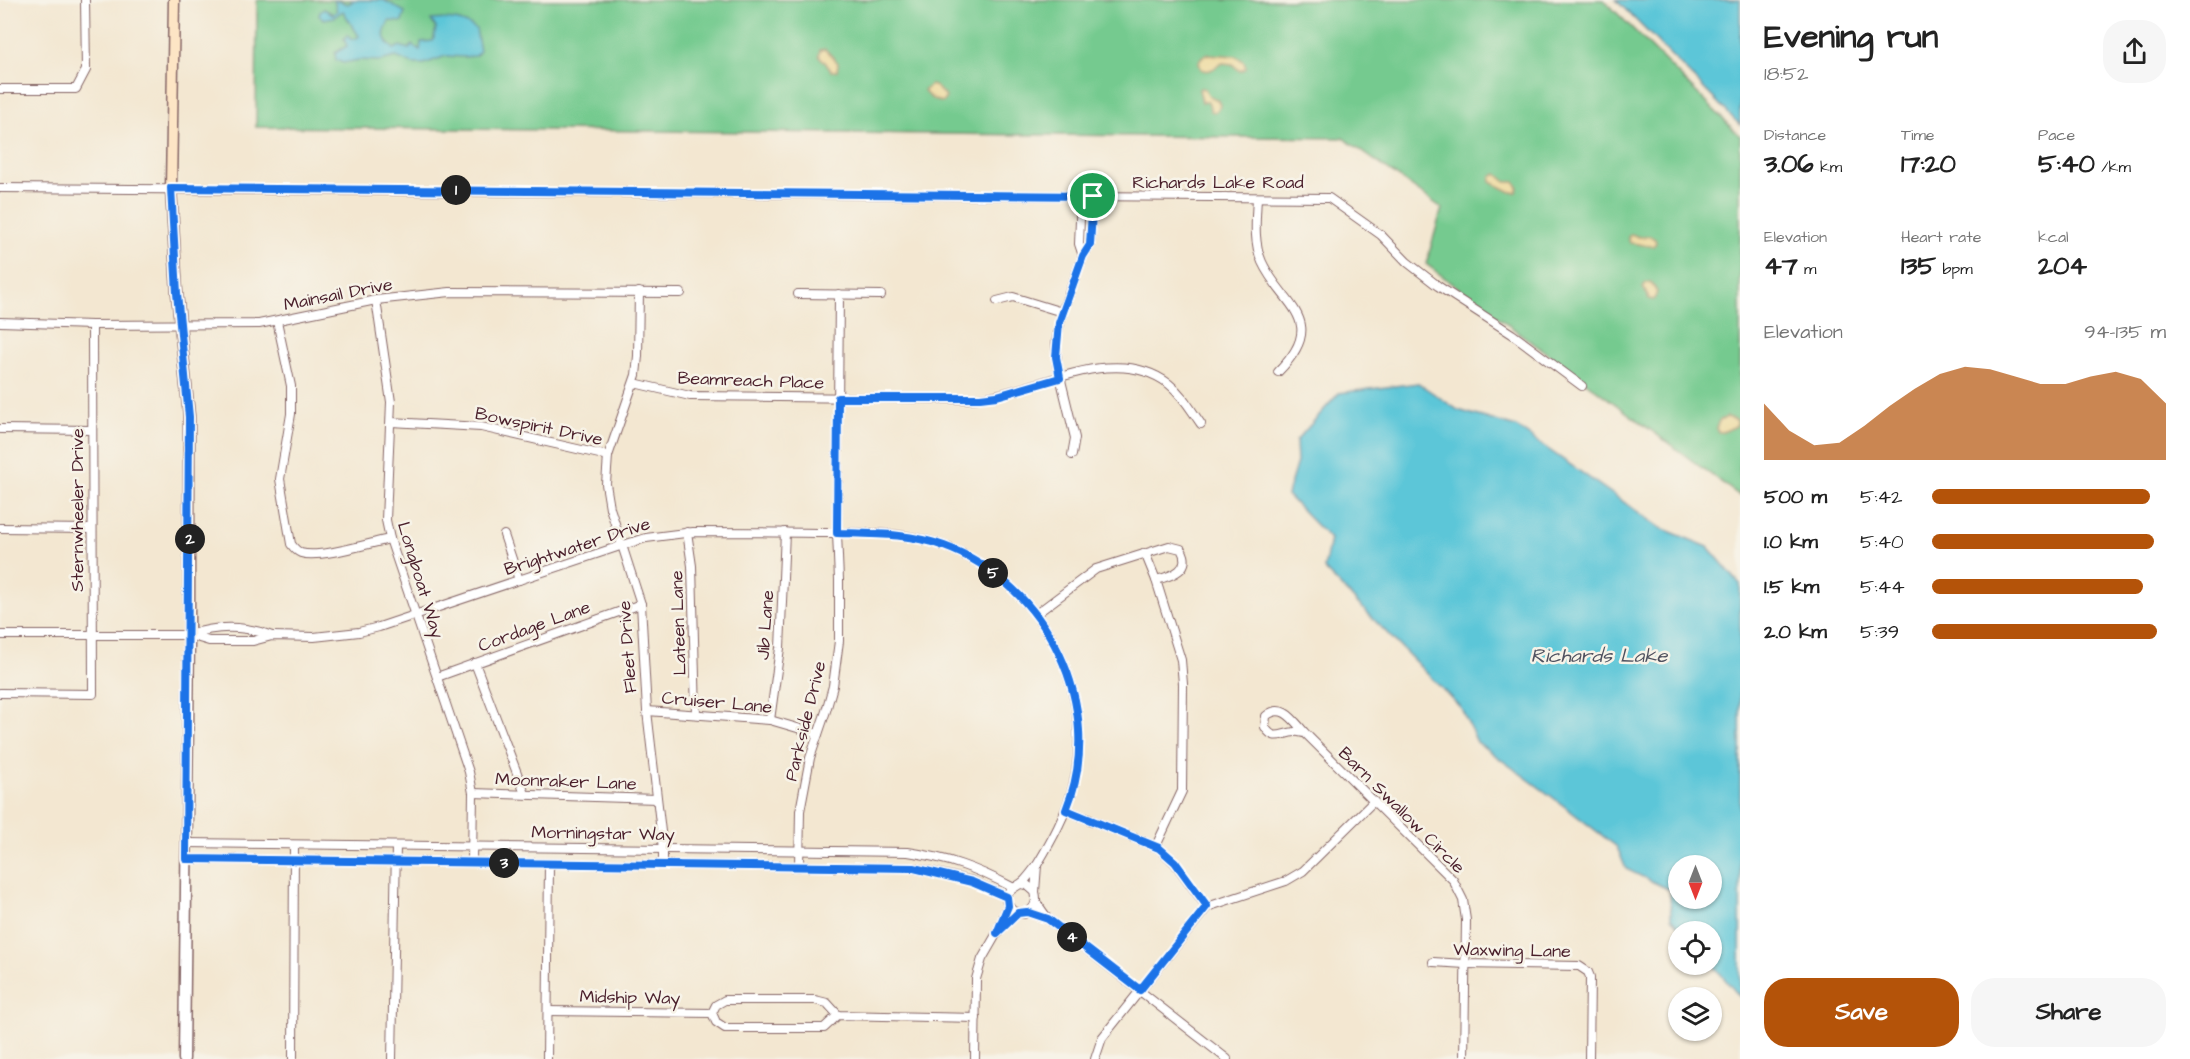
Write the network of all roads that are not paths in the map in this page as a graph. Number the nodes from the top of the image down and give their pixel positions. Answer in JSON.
{"nodes":[{"id":1,"x":85,"y":0,"type":"edge"},
{"id":2,"x":174,"y":0,"type":"edge"},
{"id":3,"x":0,"y":90,"type":"edge"},
{"id":4,"x":0,"y":188,"type":"edge"},
{"id":5,"x":171,"y":188,"type":"junction"},
{"id":6,"x":1081,"y":196,"type":"junction"},
{"id":7,"x":1093,"y":196,"type":"junction"},
{"id":8,"x":1257,"y":198,"type":"junction"},
{"id":9,"x":1083,"y":256,"type":"junction"},
{"id":10,"x":639,"y":292,"type":"junction"},
{"id":11,"x":681,"y":293,"type":"dead end"},
{"id":12,"x":798,"y":294,"type":"dead end"},
{"id":13,"x":839,"y":294,"type":"junction"},
{"id":14,"x":881,"y":295,"type":"dead end"},
{"id":15,"x":376,"y":300,"type":"junction"},
{"id":16,"x":997,"y":301,"type":"dead end"},
{"id":17,"x":1062,"y":312,"type":"junction"},
{"id":18,"x":277,"y":321,"type":"junction"},
{"id":19,"x":0,"y":322,"type":"edge"},
{"id":20,"x":179,"y":324,"type":"junction"},
{"id":21,"x":93,"y":325,"type":"junction"},
{"id":22,"x":1278,"y":372,"type":"dead end"},
{"id":23,"x":1060,"y":378,"type":"junction"},
{"id":24,"x":634,"y":383,"type":"junction"},
{"id":25,"x":1582,"y":386,"type":"dead end"},
{"id":26,"x":838,"y":398,"type":"junction"},
{"id":27,"x":391,"y":422,"type":"junction"},
{"id":28,"x":1201,"y":424,"type":"dead end"},
{"id":29,"x":0,"y":429,"type":"edge"},
{"id":30,"x":92,"y":430,"type":"junction"},
{"id":31,"x":1072,"y":455,"type":"dead end"},
{"id":32,"x":608,"y":456,"type":"junction"},
{"id":33,"x":0,"y":528,"type":"edge"},
{"id":34,"x":92,"y":529,"type":"junction"},
{"id":35,"x":687,"y":532,"type":"junction"},
{"id":36,"x":785,"y":532,"type":"junction"},
{"id":37,"x":837,"y":533,"type":"junction"},
{"id":38,"x":504,"y":535,"type":"dead end"},
{"id":39,"x":390,"y":539,"type":"junction"},
{"id":40,"x":623,"y":545,"type":"junction"},
{"id":41,"x":1145,"y":554,"type":"junction"},
{"id":42,"x":519,"y":580,"type":"junction"},
{"id":43,"x":1156,"y":580,"type":"junction"},
{"id":44,"x":641,"y":604,"type":"junction"},
{"id":45,"x":1036,"y":614,"type":"junction"},
{"id":46,"x":416,"y":615,"type":"junction"},
{"id":47,"x":0,"y":635,"type":"edge"},
{"id":48,"x":93,"y":635,"type":"junction"},
{"id":49,"x":189,"y":635,"type":"junction"},
{"id":50,"x":272,"y":636,"type":"junction"},
{"id":51,"x":475,"y":663,"type":"junction"},
{"id":52,"x":437,"y":677,"type":"junction"},
{"id":53,"x":0,"y":693,"type":"edge"},
{"id":54,"x":647,"y":711,"type":"junction"},
{"id":55,"x":696,"y":714,"type":"junction"},
{"id":56,"x":770,"y":720,"type":"junction"},
{"id":57,"x":1305,"y":733,"type":"junction"},
{"id":58,"x":818,"y":734,"type":"junction"},
{"id":59,"x":473,"y":793,"type":"junction"},
{"id":60,"x":525,"y":795,"type":"junction"},
{"id":61,"x":657,"y":799,"type":"junction"},
{"id":62,"x":1373,"y":802,"type":"junction"},
{"id":63,"x":1066,"y":810,"type":"junction"},
{"id":64,"x":187,"y":843,"type":"junction"},
{"id":65,"x":294,"y":844,"type":"junction"},
{"id":66,"x":396,"y":846,"type":"junction"},
{"id":67,"x":472,"y":846,"type":"junction"},
{"id":68,"x":1156,"y":846,"type":"junction"},
{"id":69,"x":663,"y":849,"type":"junction"},
{"id":70,"x":799,"y":850,"type":"junction"},
{"id":71,"x":186,"y":859,"type":"junction"},
{"id":72,"x":294,"y":860,"type":"junction"},
{"id":73,"x":395,"y":861,"type":"junction"},
{"id":74,"x":472,"y":862,"type":"junction"},
{"id":75,"x":549,"y":864,"type":"junction"},
{"id":76,"x":663,"y":865,"type":"junction"},
{"id":77,"x":1037,"y":865,"type":"junction"},
{"id":78,"x":799,"y":867,"type":"junction"},
{"id":79,"x":1021,"y":884,"type":"junction"},
{"id":80,"x":1012,"y":887,"type":"junction"},
{"id":81,"x":1035,"y":892,"type":"junction"},
{"id":82,"x":1007,"y":902,"type":"junction"},
{"id":83,"x":1036,"y":902,"type":"junction"},
{"id":84,"x":1207,"y":906,"type":"junction"},
{"id":85,"x":1027,"y":912,"type":"junction"},
{"id":86,"x":1018,"y":913,"type":"junction"},
{"id":87,"x":1048,"y":919,"type":"junction"},
{"id":88,"x":997,"y":933,"type":"junction"},
{"id":89,"x":1433,"y":962,"type":"dead end"},
{"id":90,"x":1465,"y":964,"type":"junction"},
{"id":91,"x":1140,"y":990,"type":"junction"},
{"id":92,"x":548,"y":1011,"type":"junction"},
{"id":93,"x":712,"y":1013,"type":"junction"},
{"id":94,"x":838,"y":1015,"type":"junction"},
{"id":95,"x":976,"y":1018,"type":"junction"},
{"id":96,"x":184,"y":1059,"type":"edge"},
{"id":97,"x":293,"y":1059,"type":"edge"},
{"id":98,"x":392,"y":1059,"type":"edge"},
{"id":99,"x":547,"y":1059,"type":"edge"},
{"id":100,"x":975,"y":1059,"type":"edge"},
{"id":101,"x":1095,"y":1059,"type":"edge"},
{"id":102,"x":1227,"y":1059,"type":"edge"},
{"id":103,"x":1464,"y":1059,"type":"edge"},
{"id":104,"x":1590,"y":1059,"type":"edge"}],
"edges":[{"from":1,"to":3,"type":"street"},
{"from":2,"to":5,"type":"main road"},
{"from":4,"to":5,"type":"street","name":"Richards Lake Road"},
{"from":5,"to":6,"type":"street","name":"Richards Lake Road"},
{"from":5,"to":20,"type":"main road"},
{"from":6,"to":7,"type":"street","name":"Richards Lake Road"},
{"from":6,"to":9,"type":"street"},
{"from":7,"to":8,"type":"street","name":"Richards Lake Road"},
{"from":7,"to":9,"type":"street"},
{"from":8,"to":22,"type":"street"},
{"from":8,"to":25,"type":"street","name":"Richards Lake Road"},
{"from":9,"to":17,"type":"street"},
{"from":10,"to":11,"type":"street","name":"Mainsail Drive"},
{"from":10,"to":15,"type":"street","name":"Mainsail Drive"},
{"from":10,"to":24,"type":"street","name":"Fleet Drive"},
{"from":12,"to":13,"type":"street"},
{"from":13,"to":14,"type":"street"},
{"from":13,"to":26,"type":"street","name":"Parkside Drive"},
{"from":15,"to":18,"type":"street","name":"Mainsail Drive"},
{"from":15,"to":27,"type":"street","name":"Longboat Way"},
{"from":16,"to":17,"type":"street"},
{"from":17,"to":23,"type":"street"},
{"from":18,"to":20,"type":"street","name":"Mainsail Drive"},
{"from":18,"to":39,"type":"street"},
{"from":19,"to":21,"type":"street","name":"Mainsail Drive"},
{"from":20,"to":21,"type":"street","name":"Mainsail Drive"},
{"from":20,"to":49,"type":"main road"},
{"from":21,"to":30,"type":"street","name":"Sternwheeler Drive"},
{"from":23,"to":26,"type":"street","name":"Beamreach Place"},
{"from":23,"to":28,"type":"street","name":"Beamreach Place"},
{"from":23,"to":31,"type":"street"},
{"from":24,"to":26,"type":"street","name":"Beamreach Place"},
{"from":24,"to":32,"type":"street","name":"Fleet Drive"},
{"from":26,"to":37,"type":"street","name":"Parkside Drive"},
{"from":27,"to":32,"type":"street","name":"Bowspirit Drive"},
{"from":27,"to":39,"type":"street","name":"Longboat Way"},
{"from":29,"to":30,"type":"street"},
{"from":30,"to":34,"type":"street","name":"Sternwheeler Drive"},
{"from":32,"to":40,"type":"street","name":"Fleet Drive"},
{"from":33,"to":34,"type":"street"},
{"from":34,"to":48,"type":"street","name":"Sternwheeler Drive"},
{"from":35,"to":36,"type":"street","name":"Brightwater Drive"},
{"from":35,"to":40,"type":"street","name":"Brightwater Drive"},
{"from":35,"to":55,"type":"street","name":"Lateen Lane"},
{"from":36,"to":37,"type":"street","name":"Brightwater Drive"},
{"from":36,"to":56,"type":"street","name":"Jib Lane"},
{"from":37,"to":45,"type":"street","name":"Brightwater Drive"},
{"from":37,"to":58,"type":"street","name":"Parkside Drive"},
{"from":38,"to":42,"type":"street"},
{"from":39,"to":46,"type":"street","name":"Longboat Way"},
{"from":40,"to":42,"type":"street","name":"Brightwater Drive"},
{"from":40,"to":44,"type":"street","name":"Fleet Drive"},
{"from":41,"to":43,"type":"street"},
{"from":41,"to":43,"type":"street"},
{"from":41,"to":45,"type":"street"},
{"from":42,"to":46,"type":"street","name":"Brightwater Drive"},
{"from":43,"to":68,"type":"street"},
{"from":44,"to":51,"type":"street","name":"Cordage Lane"},
{"from":44,"to":54,"type":"street","name":"Fleet Drive"},
{"from":45,"to":63,"type":"street","name":"Brightwater Drive"},
{"from":46,"to":50,"type":"street","name":"Brightwater Drive"},
{"from":46,"to":52,"type":"street","name":"Longboat Way"},
{"from":47,"to":48,"type":"street","name":"Brightwater Drive"},
{"from":48,"to":49,"type":"street","name":"Brightwater Drive"},
{"from":48,"to":53,"type":"street","name":"Sternwheeler Drive"},
{"from":49,"to":50,"type":"street","name":"Brightwater Drive"},
{"from":49,"to":50,"type":"street","name":"Brightwater Drive"},
{"from":49,"to":64,"type":"street"},
{"from":51,"to":52,"type":"street","name":"Cordage Lane"},
{"from":51,"to":60,"type":"street"},
{"from":52,"to":59,"type":"street","name":"Longboat Way"},
{"from":54,"to":55,"type":"street","name":"Cruiser Lane"},
{"from":54,"to":61,"type":"street","name":"Fleet Drive"},
{"from":55,"to":56,"type":"street","name":"Cruiser Lane"},
{"from":56,"to":58,"type":"street","name":"Cruiser Lane"},
{"from":57,"to":57,"type":"street","name":"Barn Swallow Circle"},
{"from":57,"to":62,"type":"street","name":"Barn Swallow Circle"},
{"from":58,"to":70,"type":"street","name":"Parkside Drive"},
{"from":59,"to":60,"type":"street","name":"Moonraker Lane"},
{"from":59,"to":67,"type":"street","name":"Longboat Way"},
{"from":60,"to":61,"type":"street","name":"Moonraker Lane"},
{"from":61,"to":69,"type":"street","name":"Fleet Drive"},
{"from":62,"to":84,"type":"street"},
{"from":62,"to":90,"type":"street","name":"Barn Swallow Circle"},
{"from":63,"to":68,"type":"street"},
{"from":63,"to":77,"type":"street","name":"Brightwater Drive"},
{"from":64,"to":65,"type":"street","name":"Morningstar Way"},
{"from":64,"to":71,"type":"street"},
{"from":65,"to":66,"type":"street","name":"Morningstar Way"},
{"from":65,"to":72,"type":"street"},
{"from":66,"to":67,"type":"street","name":"Morningstar Way"},
{"from":66,"to":73,"type":"street"},
{"from":67,"to":69,"type":"street","name":"Morningstar Way"},
{"from":67,"to":74,"type":"street","name":"Longboat Way"},
{"from":68,"to":84,"type":"street"},
{"from":69,"to":70,"type":"street","name":"Morningstar Way"},
{"from":69,"to":76,"type":"street","name":"Fleet Drive"},
{"from":70,"to":78,"type":"street","name":"Parkside Drive"},
{"from":70,"to":80,"type":"street","name":"Morningstar Way"},
{"from":71,"to":72,"type":"street","name":"Morningstar Way"},
{"from":71,"to":96,"type":"street"},
{"from":72,"to":73,"type":"street","name":"Morningstar Way"},
{"from":72,"to":97,"type":"street"},
{"from":73,"to":74,"type":"street","name":"Morningstar Way"},
{"from":73,"to":98,"type":"street"},
{"from":74,"to":75,"type":"street","name":"Morningstar Way"},
{"from":75,"to":76,"type":"street","name":"Morningstar Way"},
{"from":75,"to":92,"type":"street"},
{"from":76,"to":78,"type":"street","name":"Morningstar Way"},
{"from":77,"to":79,"type":"street","name":"Brightwater Drive"},
{"from":77,"to":81,"type":"street"},
{"from":78,"to":82,"type":"street","name":"Morningstar Way"},
{"from":79,"to":80,"type":"street"},
{"from":79,"to":81,"type":"street"},
{"from":80,"to":82,"type":"street"},
{"from":81,"to":83,"type":"street"},
{"from":82,"to":86,"type":"street"},
{"from":82,"to":88,"type":"street"},
{"from":83,"to":85,"type":"street"},
{"from":83,"to":87,"type":"street"},
{"from":84,"to":91,"type":"street"},
{"from":85,"to":86,"type":"street"},
{"from":85,"to":87,"type":"street"},
{"from":86,"to":88,"type":"street"},
{"from":87,"to":91,"type":"street"},
{"from":88,"to":95,"type":"street"},
{"from":89,"to":90,"type":"street","name":"Waxwing Lane"},
{"from":90,"to":103,"type":"street","name":"Barn Swallow Circle"},
{"from":90,"to":104,"type":"street","name":"Waxwing Lane"},
{"from":91,"to":101,"type":"street"},
{"from":91,"to":102,"type":"street"},
{"from":92,"to":93,"type":"street","name":"Midship Way"},
{"from":92,"to":99,"type":"street"},
{"from":93,"to":94,"type":"street","name":"Midship Way"},
{"from":93,"to":94,"type":"street"},
{"from":94,"to":95,"type":"street"},
{"from":95,"to":100,"type":"street"}]}
